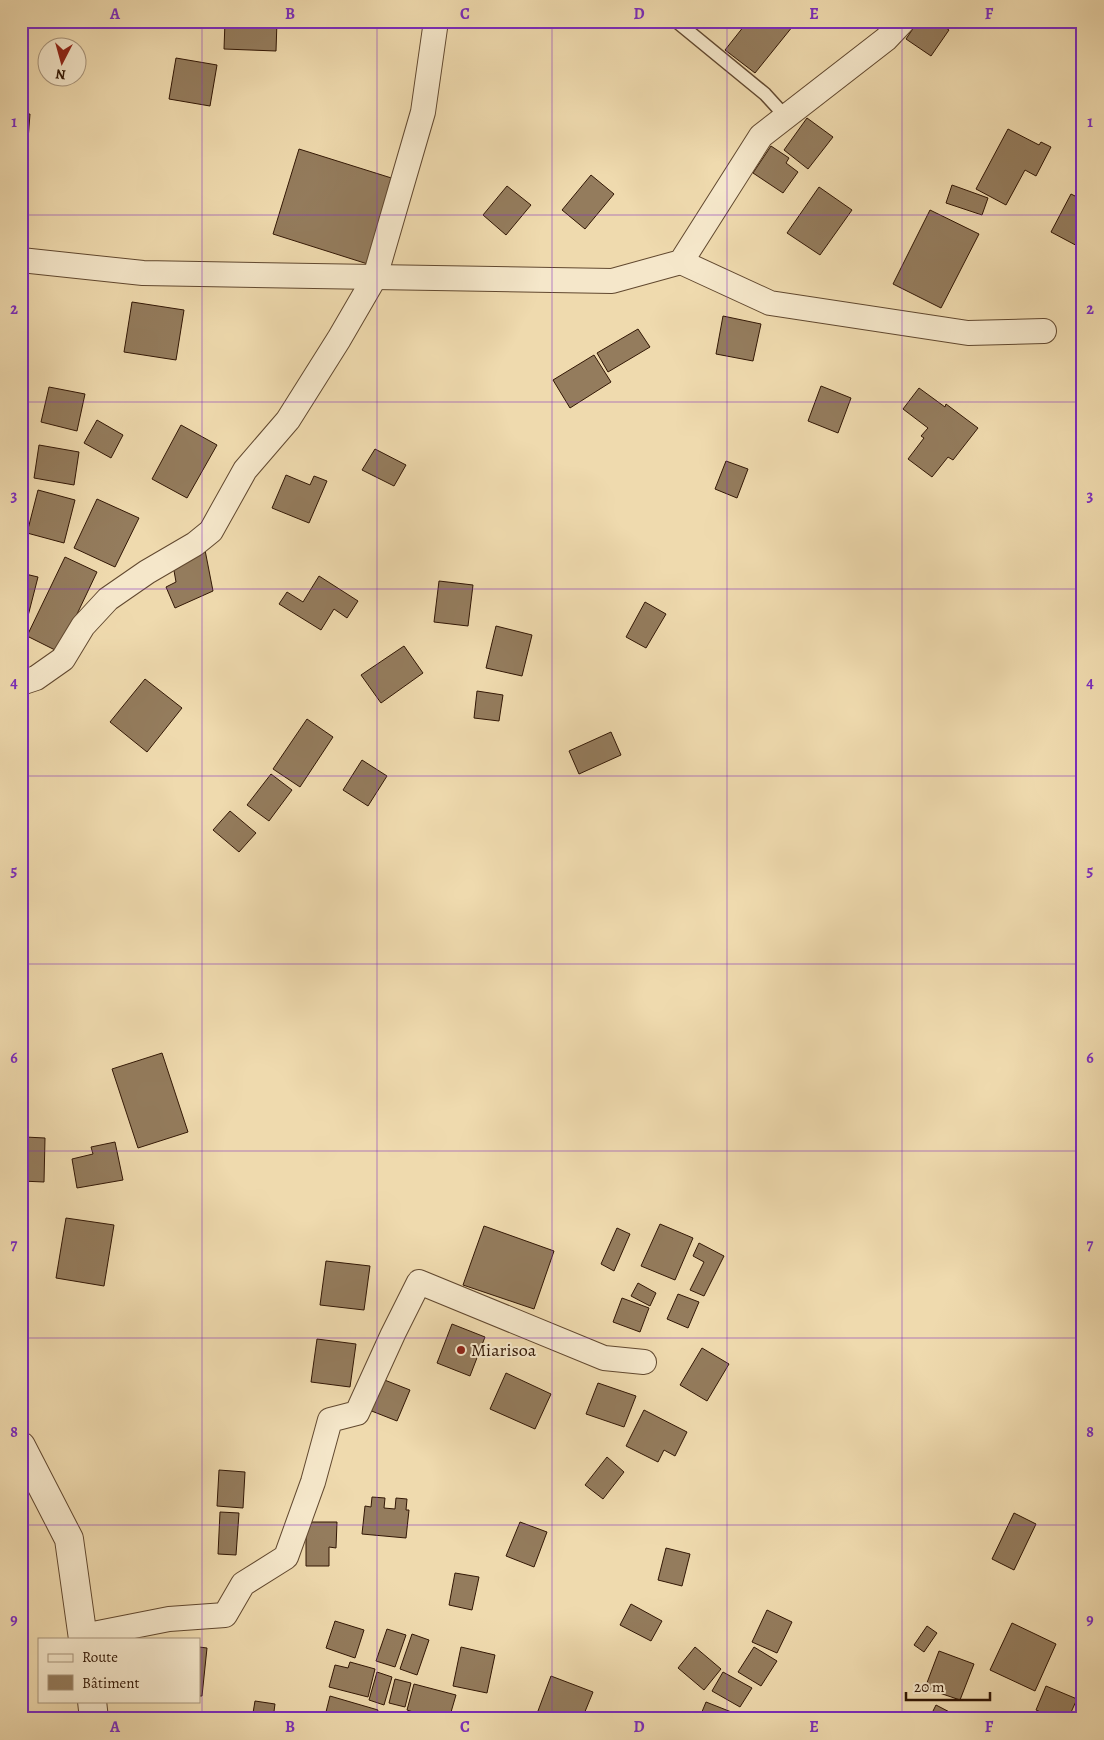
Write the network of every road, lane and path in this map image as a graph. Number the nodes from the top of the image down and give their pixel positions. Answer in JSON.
{"nodes":[{"id":1,"x":436,"y":21,"type":"edge"},
{"id":2,"x":676,"y":21,"type":"edge"},
{"id":3,"x":903,"y":21,"type":"edge"},
{"id":4,"x":786,"y":117,"type":"junction"},
{"id":5,"x":21,"y":260,"type":"edge"},
{"id":6,"x":681,"y":262,"type":"junction"},
{"id":7,"x":375,"y":277,"type":"junction"},
{"id":8,"x":1044,"y":332,"type":"dead end"},
{"id":9,"x":21,"y":682,"type":"edge"},
{"id":10,"x":644,"y":1362,"type":"dead end"},
{"id":11,"x":21,"y":1446,"type":"edge"},
{"id":12,"x":83,"y":1637,"type":"edge"},
{"id":13,"x":92,"y":1702,"type":"edge"},
{"id":14,"x":94,"y":1719,"type":"edge"}],
"edges":[{"from":1,"to":7,"type":"street"},
{"from":2,"to":4,"type":"lane"},
{"from":3,"to":4,"type":"street"},
{"from":4,"to":6,"type":"street"},
{"from":5,"to":7,"type":"street"},
{"from":6,"to":7,"type":"street"},
{"from":6,"to":8,"type":"street"},
{"from":7,"to":9,"type":"street"},
{"from":10,"to":12,"type":"street"},
{"from":11,"to":12,"type":"street"},
{"from":13,"to":14,"type":"street"}]}
